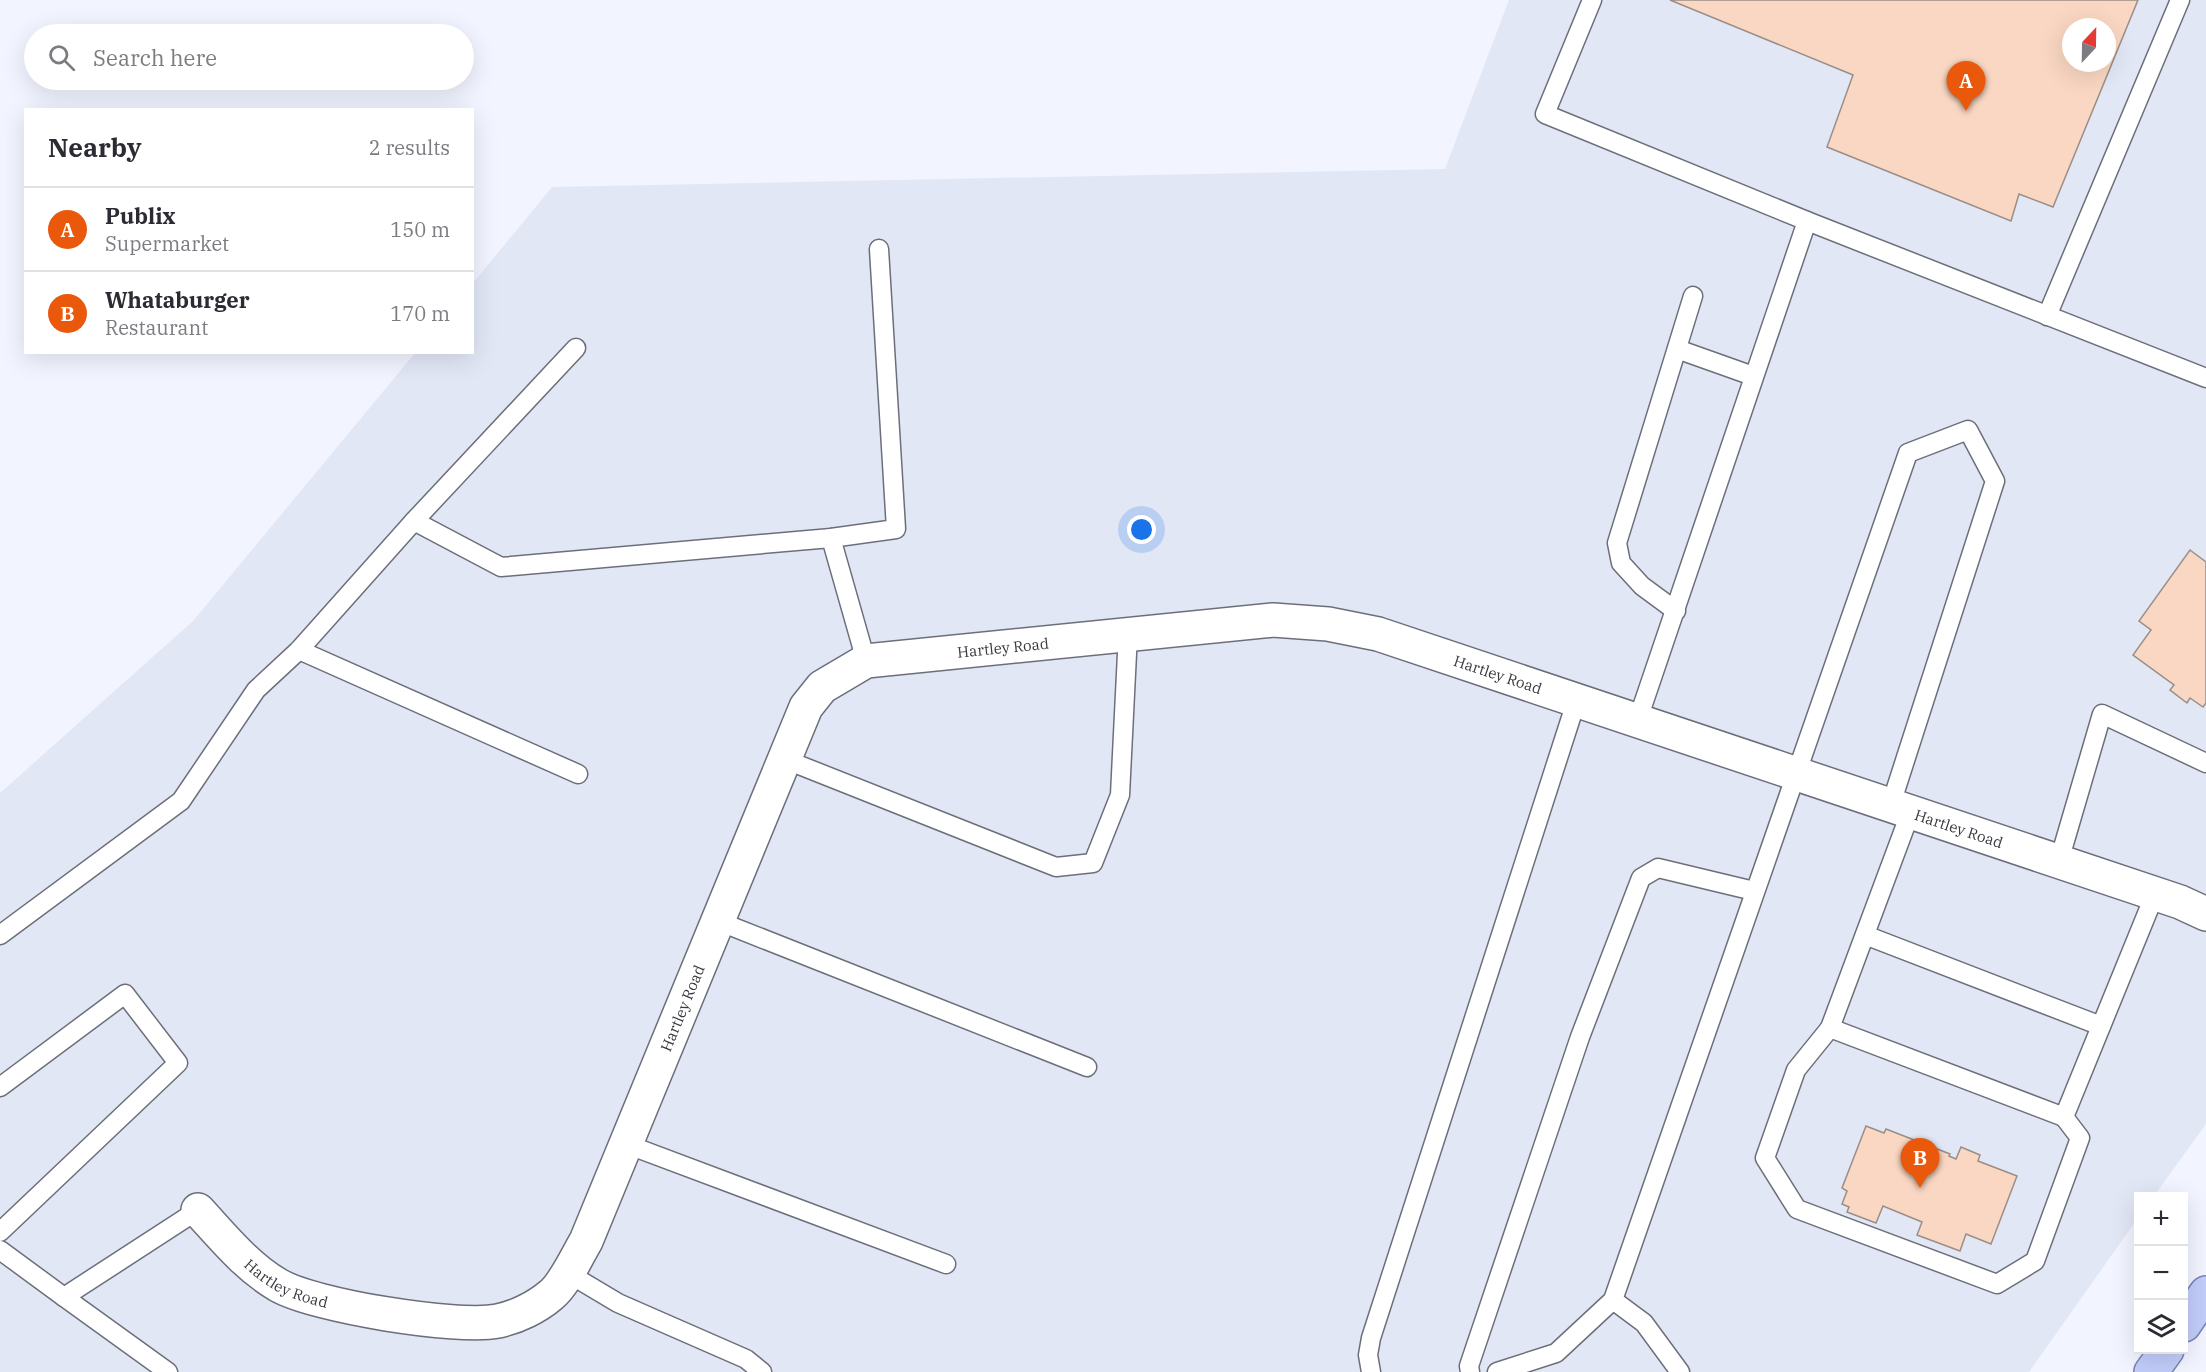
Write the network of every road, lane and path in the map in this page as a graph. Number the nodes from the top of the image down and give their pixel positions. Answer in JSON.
{"nodes":[{"id":1,"x":1592,"y":0,"type":"edge"},
{"id":2,"x":2180,"y":0,"type":"edge"},
{"id":3,"x":1807,"y":221,"type":"junction"},
{"id":4,"x":879,"y":249,"type":"dead end"},
{"id":5,"x":1693,"y":296,"type":"dead end"},
{"id":6,"x":2047,"y":316,"type":"junction"},
{"id":7,"x":576,"y":348,"type":"dead end"},
{"id":8,"x":1677,"y":349,"type":"junction"},
{"id":9,"x":1753,"y":376,"type":"junction"},
{"id":10,"x":2206,"y":378,"type":"edge"},
{"id":11,"x":414,"y":521,"type":"junction"},
{"id":12,"x":831,"y":538,"type":"junction"},
{"id":13,"x":1676,"y":612,"type":"junction"},
{"id":14,"x":1128,"y":633,"type":"junction"},
{"id":15,"x":299,"y":650,"type":"junction"},
{"id":16,"x":866,"y":661,"type":"junction"},
{"id":17,"x":1577,"y":699,"type":"junction"},
{"id":18,"x":1638,"y":719,"type":"junction"},
{"id":19,"x":784,"y":759,"type":"junction"},
{"id":20,"x":2206,"y":763,"type":"edge"},
{"id":21,"x":1796,"y":772,"type":"junction"},
{"id":22,"x":578,"y":774,"type":"dead end"},
{"id":23,"x":1901,"y":808,"type":"junction"},
{"id":24,"x":2060,"y":861,"type":"junction"},
{"id":25,"x":1754,"y":891,"type":"junction"},
{"id":26,"x":2155,"y":894,"type":"junction"},
{"id":27,"x":2206,"y":914,"type":"edge"},
{"id":28,"x":718,"y":921,"type":"junction"},
{"id":29,"x":0,"y":934,"type":"edge"},
{"id":30,"x":1865,"y":935,"type":"junction"},
{"id":31,"x":2101,"y":1026,"type":"junction"},
{"id":32,"x":1830,"y":1028,"type":"junction"},
{"id":33,"x":1087,"y":1067,"type":"dead end"},
{"id":34,"x":0,"y":1087,"type":"edge"},
{"id":35,"x":2064,"y":1117,"type":"junction"},
{"id":36,"x":626,"y":1144,"type":"junction"},
{"id":37,"x":198,"y":1210,"type":"joint"},
{"id":38,"x":0,"y":1232,"type":"edge"},
{"id":39,"x":0,"y":1250,"type":"edge"},
{"id":40,"x":946,"y":1264,"type":"dead end"},
{"id":41,"x":566,"y":1272,"type":"junction"},
{"id":42,"x":2206,"y":1293,"type":"edge"},
{"id":43,"x":64,"y":1297,"type":"junction"},
{"id":44,"x":1613,"y":1300,"type":"junction"},
{"id":45,"x":2188,"y":1319,"type":"edge"},
{"id":46,"x":2164,"y":1354,"type":"edge"},
{"id":47,"x":168,"y":1372,"type":"edge"},
{"id":48,"x":762,"y":1372,"type":"edge"},
{"id":49,"x":1371,"y":1372,"type":"edge"},
{"id":50,"x":1470,"y":1372,"type":"edge"},
{"id":51,"x":1497,"y":1372,"type":"edge"},
{"id":52,"x":1680,"y":1372,"type":"edge"},
{"id":53,"x":2151,"y":1372,"type":"edge"}],
"edges":[{"from":1,"to":3,"type":"lane"},
{"from":2,"to":6,"type":"lane"},
{"from":3,"to":6,"type":"lane"},
{"from":3,"to":9,"type":"lane"},
{"from":4,"to":12,"type":"lane"},
{"from":5,"to":8,"type":"lane"},
{"from":6,"to":10,"type":"lane"},
{"from":7,"to":11,"type":"lane"},
{"from":8,"to":9,"type":"lane"},
{"from":8,"to":13,"type":"lane"},
{"from":9,"to":13,"type":"lane"},
{"from":11,"to":12,"type":"lane"},
{"from":11,"to":15,"type":"lane"},
{"from":12,"to":16,"type":"lane"},
{"from":13,"to":18,"type":"lane"},
{"from":14,"to":16,"type":"street","name":"Hartley Road"},
{"from":14,"to":17,"type":"street","name":"Hartley Road"},
{"from":14,"to":19,"type":"lane"},
{"from":15,"to":22,"type":"lane"},
{"from":15,"to":29,"type":"lane"},
{"from":16,"to":19,"type":"street","name":"Hartley Road"},
{"from":17,"to":18,"type":"street","name":"Hartley Road"},
{"from":17,"to":49,"type":"lane"},
{"from":18,"to":21,"type":"street","name":"Hartley Road"},
{"from":19,"to":28,"type":"street","name":"Hartley Road"},
{"from":20,"to":24,"type":"lane"},
{"from":21,"to":23,"type":"street","name":"Hartley Road"},
{"from":21,"to":23,"type":"lane"},
{"from":21,"to":25,"type":"lane"},
{"from":23,"to":24,"type":"street","name":"Hartley Road"},
{"from":23,"to":30,"type":"lane"},
{"from":24,"to":26,"type":"street","name":"Hartley Road"},
{"from":25,"to":44,"type":"lane"},
{"from":25,"to":50,"type":"lane"},
{"from":26,"to":27,"type":"street","name":"Hartley Road"},
{"from":26,"to":31,"type":"lane"},
{"from":28,"to":33,"type":"lane"},
{"from":28,"to":36,"type":"street","name":"Hartley Road"},
{"from":30,"to":31,"type":"lane"},
{"from":30,"to":32,"type":"lane"},
{"from":31,"to":35,"type":"lane"},
{"from":32,"to":35,"type":"lane"},
{"from":32,"to":35,"type":"lane"},
{"from":34,"to":38,"type":"lane"},
{"from":36,"to":40,"type":"lane"},
{"from":36,"to":41,"type":"street","name":"Hartley Road"},
{"from":37,"to":41,"type":"street","name":"Hartley Road"},
{"from":37,"to":43,"type":"lane"},
{"from":39,"to":43,"type":"lane"},
{"from":41,"to":48,"type":"lane"},
{"from":42,"to":45,"type":"main road"},
{"from":43,"to":47,"type":"lane"},
{"from":44,"to":51,"type":"lane"},
{"from":44,"to":52,"type":"lane"},
{"from":46,"to":53,"type":"main road"}]}
